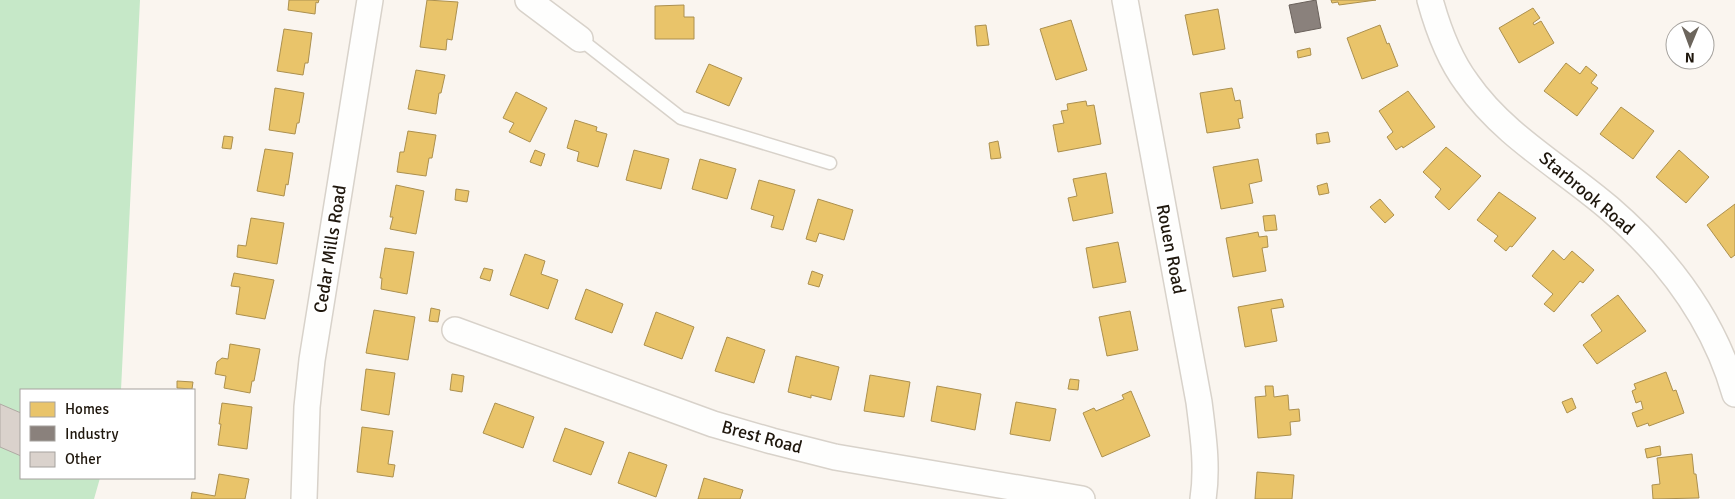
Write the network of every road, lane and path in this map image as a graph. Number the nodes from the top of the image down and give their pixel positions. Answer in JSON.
{"nodes":[{"id":1,"x":370,"y":0,"type":"edge"},
{"id":2,"x":528,"y":0,"type":"edge"},
{"id":3,"x":1125,"y":0,"type":"edge"},
{"id":4,"x":1430,"y":0,"type":"edge"},
{"id":5,"x":580,"y":39,"type":"joint"},
{"id":6,"x":830,"y":163,"type":"dead end"},
{"id":7,"x":455,"y":330,"type":"dead end"},
{"id":8,"x":1735,"y":394,"type":"edge"},
{"id":9,"x":304,"y":499,"type":"edge"},
{"id":10,"x":1082,"y":499,"type":"edge"},
{"id":11,"x":1203,"y":499,"type":"edge"}],
"edges":[{"from":1,"to":9,"type":"street","name":"Cedar Mills Road"},
{"from":2,"to":5,"type":"street"},
{"from":3,"to":11,"type":"street","name":"Rouen Road"},
{"from":4,"to":8,"type":"street","name":"Starbrook Road"},
{"from":5,"to":6,"type":"lane"},
{"from":7,"to":10,"type":"street","name":"Brest Road"}]}
